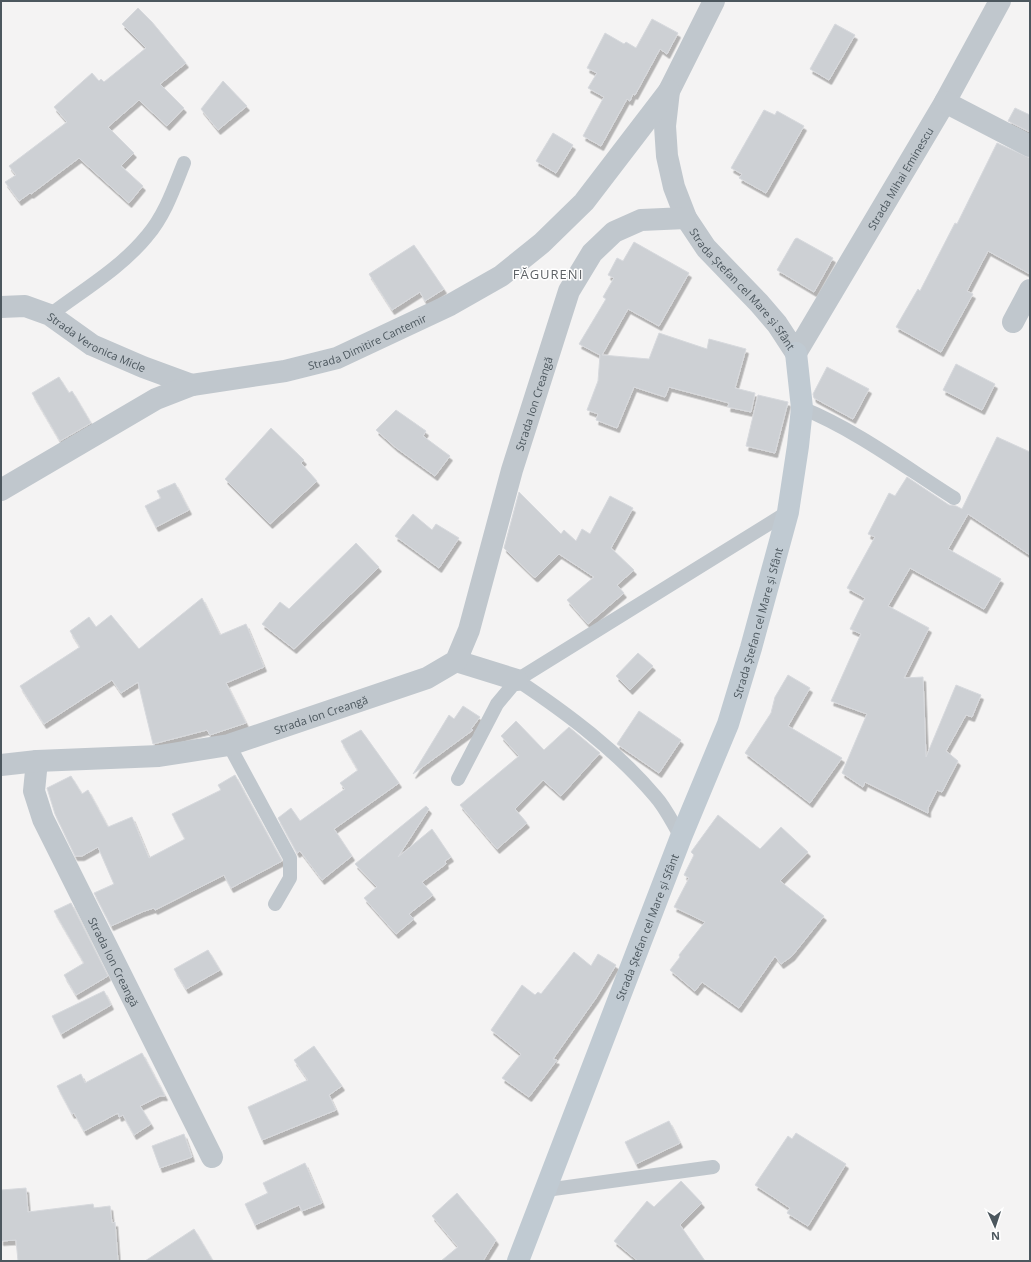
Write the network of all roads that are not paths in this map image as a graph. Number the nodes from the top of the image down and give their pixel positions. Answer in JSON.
{"nodes":[{"id":1,"x":714,"y":1,"type":"edge"},
{"id":2,"x":1000,"y":1,"type":"edge"},
{"id":3,"x":668,"y":91,"type":"junction"},
{"id":4,"x":945,"y":102,"type":"junction"},
{"id":5,"x":1030,"y":146,"type":"edge"},
{"id":6,"x":184,"y":163,"type":"dead end"},
{"id":7,"x":686,"y":218,"type":"junction"},
{"id":8,"x":1030,"y":290,"type":"edge"},
{"id":9,"x":1,"y":307,"type":"edge"},
{"id":10,"x":50,"y":315,"type":"junction"},
{"id":11,"x":1013,"y":322,"type":"dead end"},
{"id":12,"x":796,"y":353,"type":"junction"},
{"id":13,"x":192,"y":385,"type":"junction"},
{"id":14,"x":802,"y":408,"type":"junction"},
{"id":15,"x":1,"y":490,"type":"edge"},
{"id":16,"x":954,"y":498,"type":"dead end"},
{"id":17,"x":788,"y":512,"type":"junction"},
{"id":18,"x":456,"y":661,"type":"junction"},
{"id":19,"x":518,"y":680,"type":"junction"},
{"id":20,"x":230,"y":745,"type":"junction"},
{"id":21,"x":37,"y":762,"type":"junction"},
{"id":22,"x":1,"y":765,"type":"edge"},
{"id":23,"x":458,"y":779,"type":"dead end"},
{"id":24,"x":681,"y":837,"type":"junction"},
{"id":25,"x":275,"y":904,"type":"dead end"},
{"id":26,"x":212,"y":1157,"type":"dead end"},
{"id":27,"x":713,"y":1167,"type":"dead end"},
{"id":28,"x":546,"y":1190,"type":"junction"},
{"id":29,"x":518,"y":1261,"type":"edge"}],
"edges":[{"from":1,"to":3,"type":"street","name":"Strada Ștefan cel Mare și Sfânt"},
{"from":2,"to":4,"type":"street","name":"Strada Mihai Eminescu"},
{"from":3,"to":7,"type":"street","name":"Strada Ștefan cel Mare și Sfânt"},
{"from":3,"to":13,"type":"street","name":"Strada Dimitire Cantemir"},
{"from":4,"to":5,"type":"street"},
{"from":4,"to":12,"type":"street","name":"Strada Mihai Eminescu"},
{"from":6,"to":10,"type":"lane"},
{"from":7,"to":12,"type":"street","name":"Strada Ștefan cel Mare și Sfânt"},
{"from":7,"to":18,"type":"street","name":"Strada Ion Creangă"},
{"from":8,"to":11,"type":"street"},
{"from":9,"to":10,"type":"street","name":"Strada Veronica Micle"},
{"from":10,"to":13,"type":"street","name":"Strada Veronica Micle"},
{"from":12,"to":14,"type":"street","name":"Strada Ștefan cel Mare și Sfânt"},
{"from":13,"to":15,"type":"street","name":"Strada Dimitire Cantemir"},
{"from":14,"to":16,"type":"lane"},
{"from":14,"to":17,"type":"street","name":"Strada Ștefan cel Mare și Sfânt"},
{"from":17,"to":19,"type":"lane"},
{"from":17,"to":24,"type":"street","name":"Strada Ștefan cel Mare și Sfânt"},
{"from":18,"to":19,"type":"street"},
{"from":18,"to":20,"type":"street","name":"Strada Ion Creangă"},
{"from":19,"to":23,"type":"lane"},
{"from":19,"to":24,"type":"lane"},
{"from":20,"to":21,"type":"street","name":"Strada Ion Creangă"},
{"from":20,"to":25,"type":"lane"},
{"from":21,"to":22,"type":"street","name":"Strada Ion Creangă"},
{"from":21,"to":26,"type":"street","name":"Strada Ion Creangă"},
{"from":24,"to":28,"type":"street","name":"Strada Ștefan cel Mare și Sfânt"},
{"from":27,"to":28,"type":"lane"},
{"from":28,"to":29,"type":"street","name":"Strada Ștefan cel Mare și Sfânt"}]}
